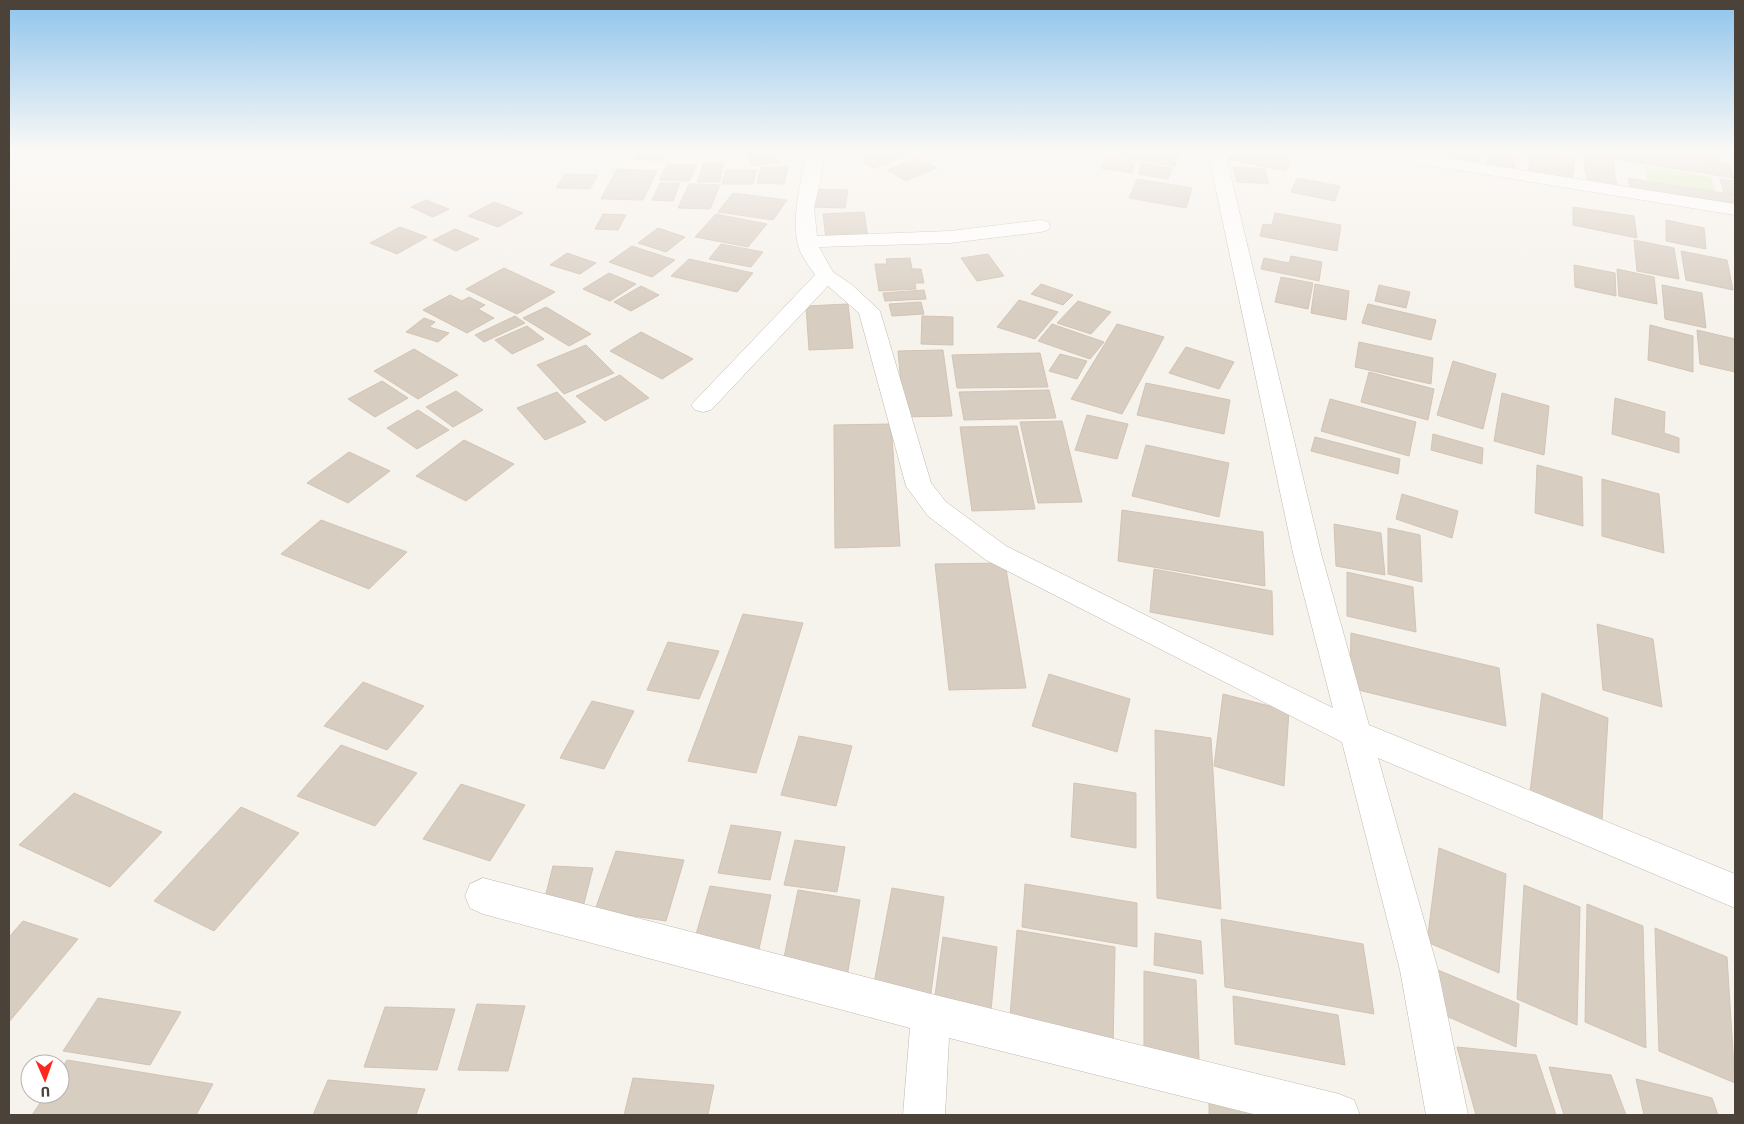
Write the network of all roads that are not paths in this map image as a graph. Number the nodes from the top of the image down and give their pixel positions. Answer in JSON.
{"nodes":[{"id":1,"x":806,"y":204,"type":"edge"},
{"id":2,"x":1229,"y":204,"type":"edge"},
{"id":3,"x":1701,"y":204,"type":"edge"},
{"id":4,"x":1735,"y":210,"type":"edge"},
{"id":5,"x":1041,"y":226,"type":"dead end"},
{"id":6,"x":809,"y":242,"type":"junction"},
{"id":7,"x":826,"y":276,"type":"junction"},
{"id":8,"x":703,"y":405,"type":"dead end"},
{"id":9,"x":1358,"y":735,"type":"junction"},
{"id":10,"x":1735,"y":891,"type":"edge"},
{"id":11,"x":483,"y":896,"type":"dead end"},
{"id":12,"x":931,"y":1014,"type":"junction"},
{"id":13,"x":924,"y":1115,"type":"edge"},
{"id":14,"x":1339,"y":1115,"type":"edge"},
{"id":15,"x":1447,"y":1115,"type":"edge"}],
"edges":[{"from":1,"to":6,"type":"street"},
{"from":2,"to":9,"type":"street"},
{"from":3,"to":4,"type":"street"},
{"from":5,"to":6,"type":"street"},
{"from":6,"to":7,"type":"street"},
{"from":7,"to":8,"type":"street"},
{"from":7,"to":9,"type":"street"},
{"from":9,"to":10,"type":"street"},
{"from":9,"to":15,"type":"street"},
{"from":11,"to":12,"type":"street"},
{"from":12,"to":13,"type":"street"},
{"from":12,"to":14,"type":"street"}]}
